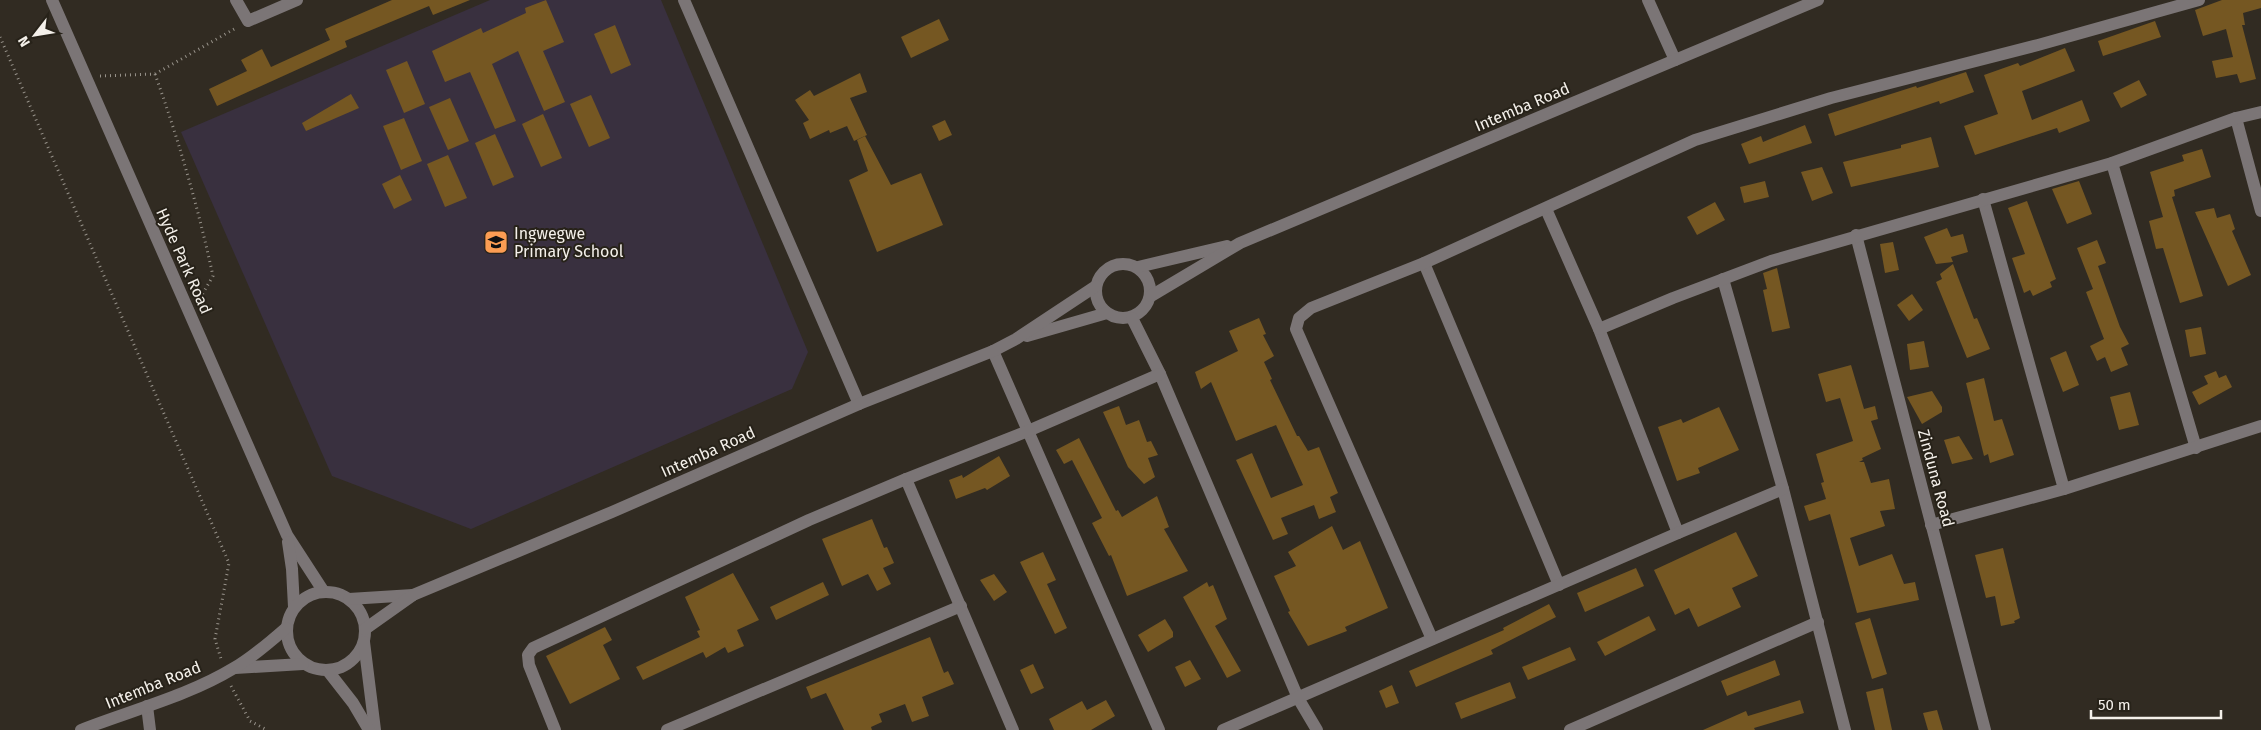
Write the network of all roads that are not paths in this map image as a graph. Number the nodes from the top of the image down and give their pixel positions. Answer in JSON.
{"nodes":[{"id":1,"x":52,"y":0,"type":"edge"},
{"id":2,"x":236,"y":0,"type":"edge"},
{"id":3,"x":297,"y":0,"type":"edge"},
{"id":4,"x":684,"y":0,"type":"edge"},
{"id":5,"x":1648,"y":0,"type":"edge"},
{"id":6,"x":1818,"y":0,"type":"edge"},
{"id":7,"x":2199,"y":0,"type":"edge"},
{"id":8,"x":1675,"y":60,"type":"junction"},
{"id":9,"x":2261,"y":112,"type":"edge"},
{"id":10,"x":2236,"y":118,"type":"junction"},
{"id":11,"x":2112,"y":163,"type":"junction"},
{"id":12,"x":1983,"y":199,"type":"junction"},
{"id":13,"x":1546,"y":209,"type":"junction"},
{"id":14,"x":2261,"y":210,"type":"edge"},
{"id":15,"x":1856,"y":235,"type":"junction"},
{"id":16,"x":1240,"y":244,"type":"junction"},
{"id":17,"x":1424,"y":263,"type":"junction"},
{"id":18,"x":1138,"y":267,"type":"junction"},
{"id":19,"x":1723,"y":278,"type":"junction"},
{"id":20,"x":1096,"y":286,"type":"junction"},
{"id":21,"x":1151,"y":296,"type":"junction"},
{"id":22,"x":1107,"y":313,"type":"junction"},
{"id":23,"x":1132,"y":318,"type":"junction"},
{"id":24,"x":1599,"y":329,"type":"junction"},
{"id":25,"x":1016,"y":339,"type":"junction"},
{"id":26,"x":993,"y":351,"type":"junction"},
{"id":27,"x":1160,"y":374,"type":"junction"},
{"id":28,"x":859,"y":404,"type":"junction"},
{"id":29,"x":2261,"y":426,"type":"edge"},
{"id":30,"x":1028,"y":432,"type":"junction"},
{"id":31,"x":2196,"y":448,"type":"junction"},
{"id":32,"x":906,"y":479,"type":"junction"},
{"id":33,"x":1783,"y":489,"type":"junction"},
{"id":34,"x":2064,"y":489,"type":"junction"},
{"id":35,"x":1931,"y":525,"type":"junction"},
{"id":36,"x":1678,"y":533,"type":"junction"},
{"id":37,"x":287,"y":536,"type":"junction"},
{"id":38,"x":1559,"y":585,"type":"junction"},
{"id":39,"x":324,"y":592,"type":"junction"},
{"id":40,"x":413,"y":595,"type":"junction"},
{"id":41,"x":349,"y":599,"type":"junction"},
{"id":42,"x":961,"y":606,"type":"junction"},
{"id":43,"x":294,"y":607,"type":"junction"},
{"id":44,"x":1818,"y":622,"type":"junction"},
{"id":45,"x":286,"y":628,"type":"junction"},
{"id":46,"x":365,"y":636,"type":"junction"},
{"id":47,"x":1432,"y":639,"type":"junction"},
{"id":48,"x":303,"y":664,"type":"junction"},
{"id":49,"x":230,"y":671,"type":"junction"},
{"id":50,"x":328,"y":671,"type":"junction"},
{"id":51,"x":1298,"y":698,"type":"junction"},
{"id":52,"x":147,"y":706,"type":"junction"},
{"id":53,"x":1011,"y":729,"type":"edge"},
{"id":54,"x":81,"y":730,"type":"edge"},
{"id":55,"x":150,"y":730,"type":"edge"},
{"id":56,"x":369,"y":730,"type":"edge"},
{"id":57,"x":375,"y":730,"type":"edge"},
{"id":58,"x":556,"y":730,"type":"edge"},
{"id":59,"x":668,"y":730,"type":"edge"},
{"id":60,"x":1159,"y":730,"type":"edge"},
{"id":61,"x":1223,"y":730,"type":"edge"},
{"id":62,"x":1317,"y":730,"type":"edge"},
{"id":63,"x":1570,"y":730,"type":"edge"},
{"id":64,"x":1845,"y":730,"type":"edge"},
{"id":65,"x":1985,"y":730,"type":"edge"}],
"edges":[{"from":1,"to":37,"type":"street","name":"Hyde Park Road"},
{"from":2,"to":3,"type":"street"},
{"from":4,"to":28,"type":"street"},
{"from":5,"to":8,"type":"street"},
{"from":6,"to":8,"type":"street","name":"Intemba Road"},
{"from":7,"to":13,"type":"street"},
{"from":8,"to":16,"type":"street","name":"Intemba Road"},
{"from":9,"to":10,"type":"street"},
{"from":10,"to":11,"type":"street"},
{"from":10,"to":14,"type":"street"},
{"from":11,"to":12,"type":"street"},
{"from":11,"to":31,"type":"street"},
{"from":12,"to":15,"type":"street"},
{"from":12,"to":34,"type":"street"},
{"from":13,"to":17,"type":"street"},
{"from":13,"to":24,"type":"street"},
{"from":15,"to":19,"type":"street"},
{"from":15,"to":35,"type":"street","name":"Zinduna Road"},
{"from":16,"to":18,"type":"street"},
{"from":16,"to":21,"type":"street"},
{"from":17,"to":38,"type":"street"},
{"from":17,"to":47,"type":"street"},
{"from":18,"to":20,"type":"street"},
{"from":18,"to":21,"type":"street"},
{"from":19,"to":24,"type":"street"},
{"from":19,"to":33,"type":"street"},
{"from":20,"to":22,"type":"street"},
{"from":20,"to":25,"type":"street"},
{"from":21,"to":23,"type":"street"},
{"from":22,"to":23,"type":"street"},
{"from":22,"to":25,"type":"street"},
{"from":23,"to":27,"type":"street"},
{"from":24,"to":36,"type":"street"},
{"from":25,"to":26,"type":"street","name":"Intemba Road"},
{"from":26,"to":28,"type":"street","name":"Intemba Road"},
{"from":26,"to":30,"type":"street"},
{"from":27,"to":30,"type":"street"},
{"from":27,"to":51,"type":"street"},
{"from":28,"to":40,"type":"street","name":"Intemba Road"},
{"from":29,"to":31,"type":"street"},
{"from":30,"to":32,"type":"street"},
{"from":30,"to":60,"type":"street"},
{"from":31,"to":34,"type":"street"},
{"from":32,"to":42,"type":"street"},
{"from":32,"to":58,"type":"street"},
{"from":33,"to":36,"type":"street"},
{"from":33,"to":44,"type":"street"},
{"from":34,"to":35,"type":"street"},
{"from":35,"to":65,"type":"street","name":"Zinduna Road"},
{"from":36,"to":38,"type":"street"},
{"from":37,"to":39,"type":"street"},
{"from":37,"to":43,"type":"street"},
{"from":38,"to":47,"type":"street"},
{"from":39,"to":41,"type":"street"},
{"from":39,"to":43,"type":"street"},
{"from":40,"to":41,"type":"street"},
{"from":40,"to":46,"type":"street"},
{"from":41,"to":46,"type":"street"},
{"from":42,"to":53,"type":"street"},
{"from":42,"to":59,"type":"street"},
{"from":43,"to":45,"type":"street"},
{"from":44,"to":63,"type":"street"},
{"from":44,"to":64,"type":"street"},
{"from":45,"to":48,"type":"street"},
{"from":45,"to":49,"type":"street"},
{"from":46,"to":50,"type":"street"},
{"from":46,"to":57,"type":"street"},
{"from":47,"to":51,"type":"street"},
{"from":48,"to":49,"type":"street"},
{"from":48,"to":50,"type":"street"},
{"from":49,"to":52,"type":"street","name":"Intemba Road"},
{"from":50,"to":56,"type":"street"},
{"from":51,"to":61,"type":"street"},
{"from":51,"to":62,"type":"street"},
{"from":52,"to":54,"type":"street","name":"Intemba Road"},
{"from":52,"to":55,"type":"street"}]}
